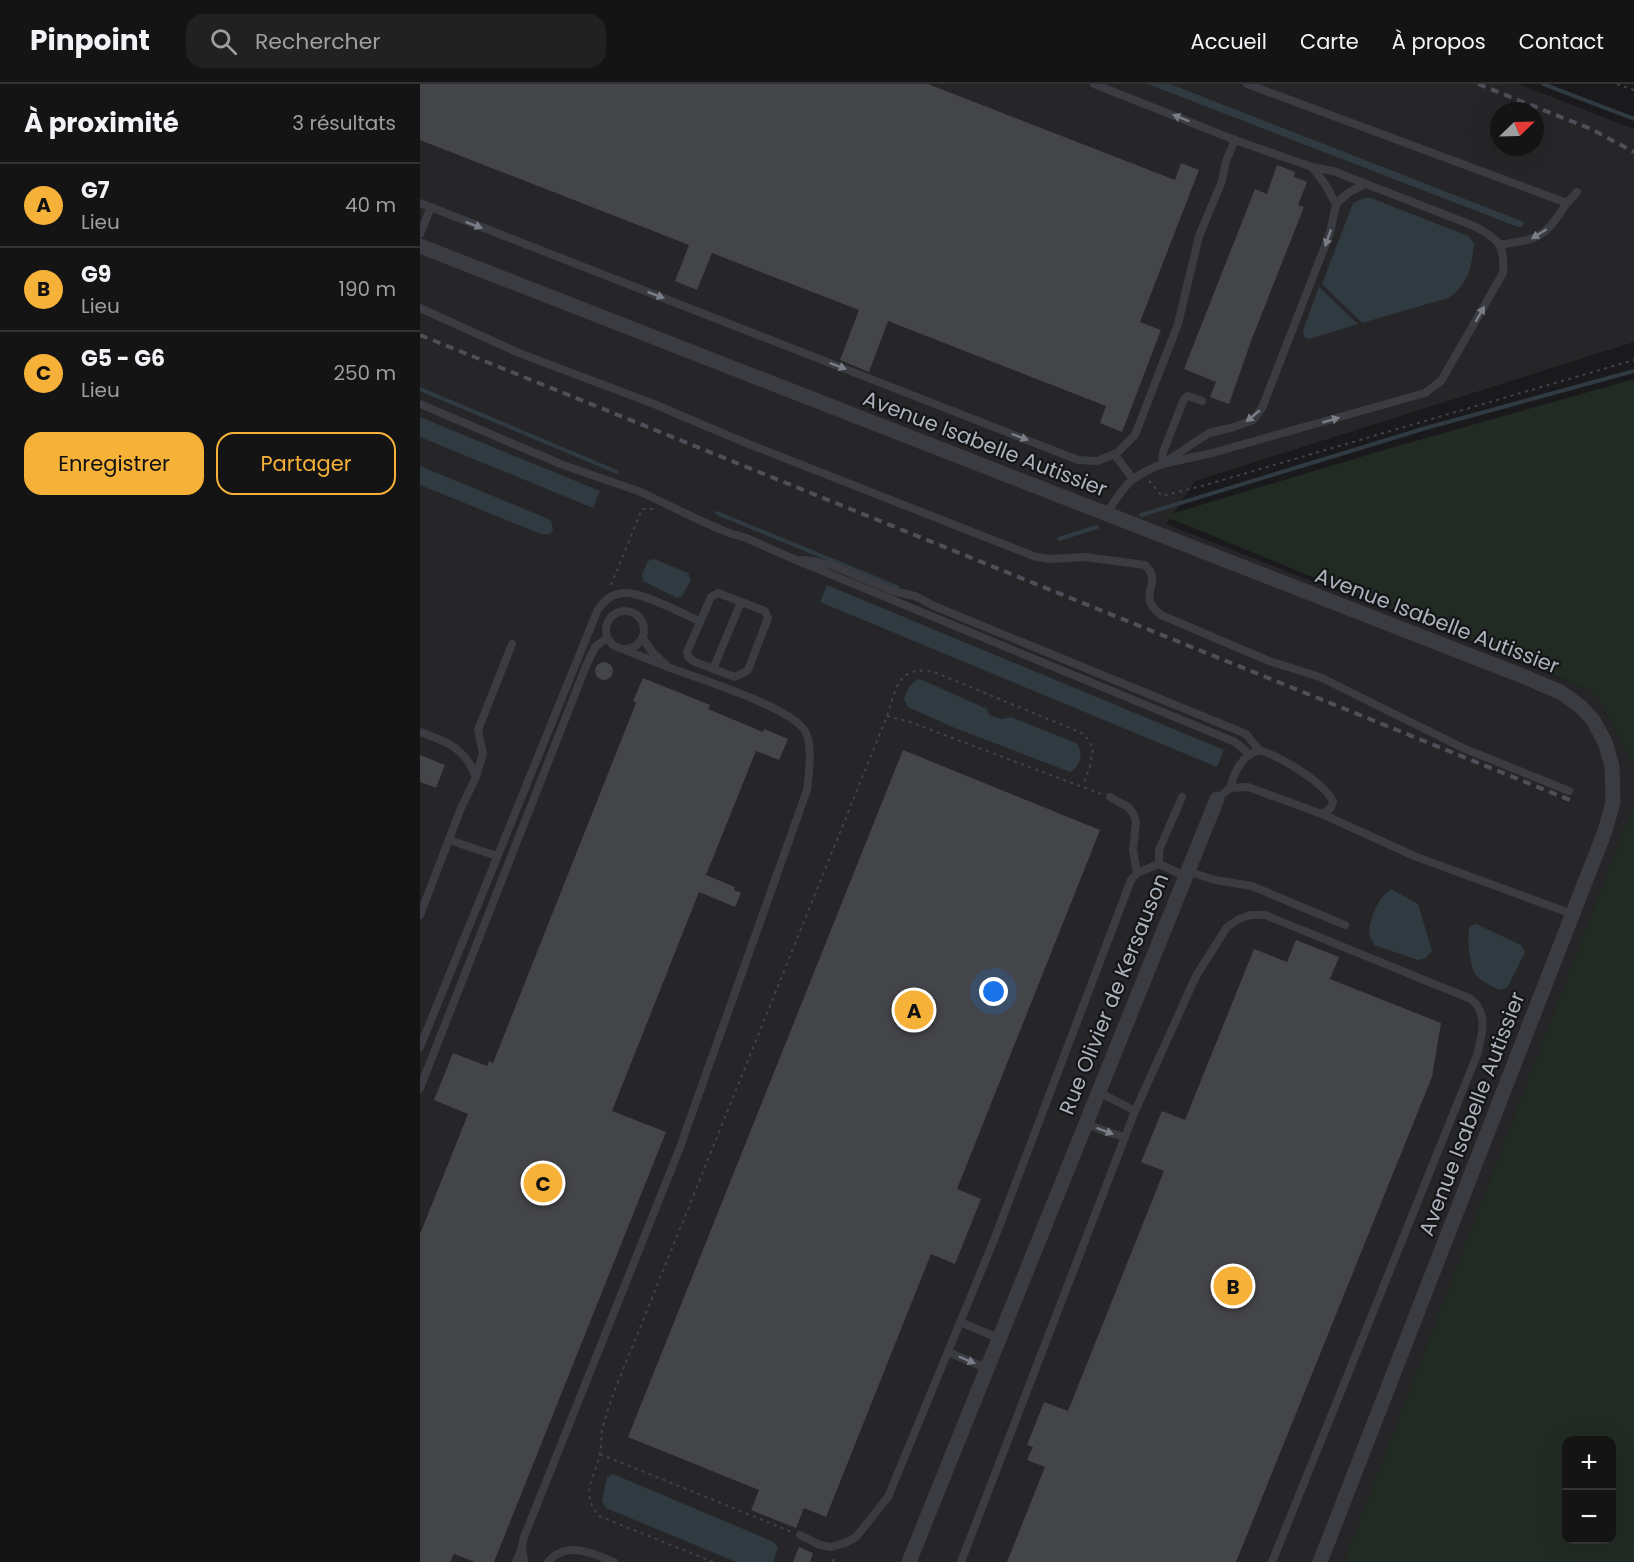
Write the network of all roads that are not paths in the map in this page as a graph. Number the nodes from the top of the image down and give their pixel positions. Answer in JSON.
{"nodes":[{"id":1,"x":1094,"y":84,"type":"edge"},
{"id":2,"x":1247,"y":84,"type":"edge"},
{"id":3,"x":1235,"y":140,"type":"junction"},
{"id":4,"x":1312,"y":167,"type":"junction"},
{"id":5,"x":1365,"y":184,"type":"junction"},
{"id":6,"x":1576,"y":192,"type":"dead end"},
{"id":7,"x":420,"y":203,"type":"edge"},
{"id":8,"x":1567,"y":203,"type":"junction"},
{"id":9,"x":1336,"y":204,"type":"junction"},
{"id":10,"x":431,"y":207,"type":"junction"},
{"id":11,"x":420,"y":234,"type":"edge"},
{"id":12,"x":1499,"y":245,"type":"junction"},
{"id":13,"x":420,"y":246,"type":"edge"},
{"id":14,"x":420,"y":308,"type":"edge"},
{"id":15,"x":1202,"y":401,"type":"dead end"},
{"id":16,"x":420,"y":404,"type":"edge"},
{"id":17,"x":1114,"y":454,"type":"junction"},
{"id":18,"x":1162,"y":464,"type":"junction"},
{"id":19,"x":1133,"y":479,"type":"junction"},
{"id":20,"x":1106,"y":514,"type":"junction"},
{"id":21,"x":796,"y":560,"type":"junction"},
{"id":22,"x":741,"y":602,"type":"junction"},
{"id":23,"x":700,"y":621,"type":"junction"},
{"id":24,"x":607,"y":638,"type":"junction"},
{"id":25,"x":643,"y":638,"type":"junction"},
{"id":26,"x":512,"y":644,"type":"dead end"},
{"id":27,"x":625,"y":650,"type":"junction"},
{"id":28,"x":668,"y":667,"type":"junction"},
{"id":29,"x":713,"y":669,"type":"junction"},
{"id":30,"x":420,"y":732,"type":"edge"},
{"id":31,"x":1259,"y":750,"type":"junction"},
{"id":32,"x":1249,"y":754,"type":"junction"},
{"id":33,"x":476,"y":777,"type":"junction"},
{"id":34,"x":1230,"y":788,"type":"junction"},
{"id":35,"x":1569,"y":791,"type":"dead end"},
{"id":36,"x":1182,"y":796,"type":"dead end"},
{"id":37,"x":1110,"y":797,"type":"road end"},
{"id":38,"x":1217,"y":799,"type":"joint"},
{"id":39,"x":1322,"y":814,"type":"junction"},
{"id":40,"x":449,"y":840,"type":"junction"},
{"id":41,"x":497,"y":856,"type":"junction"},
{"id":42,"x":1159,"y":864,"type":"junction"},
{"id":43,"x":1137,"y":873,"type":"junction"},
{"id":44,"x":1186,"y":873,"type":"junction"},
{"id":45,"x":1572,"y":914,"type":"junction"},
{"id":46,"x":420,"y":915,"type":"edge"},
{"id":47,"x":1345,"y":925,"type":"dead end"},
{"id":48,"x":420,"y":1047,"type":"edge"},
{"id":49,"x":420,"y":1088,"type":"edge"},
{"id":50,"x":1097,"y":1091,"type":"junction"},
{"id":51,"x":1135,"y":1111,"type":"junction"},
{"id":52,"x":1085,"y":1123,"type":"junction"},
{"id":53,"x":1125,"y":1137,"type":"junction"},
{"id":54,"x":960,"y":1322,"type":"junction"},
{"id":55,"x":998,"y":1338,"type":"junction"},
{"id":56,"x":948,"y":1352,"type":"junction"},
{"id":57,"x":986,"y":1368,"type":"junction"},
{"id":58,"x":800,"y":1535,"type":"road end"},
{"id":59,"x":522,"y":1547,"type":"junction"},
{"id":60,"x":516,"y":1562,"type":"edge"},
{"id":61,"x":524,"y":1562,"type":"edge"},
{"id":62,"x":548,"y":1562,"type":"edge"},
{"id":63,"x":614,"y":1562,"type":"edge"},
{"id":64,"x":909,"y":1562,"type":"edge"},
{"id":65,"x":960,"y":1562,"type":"edge"},
{"id":66,"x":1272,"y":1562,"type":"edge"},
{"id":67,"x":1320,"y":1562,"type":"edge"}],
"edges":[{"from":3,"to":1,"type":"lane","one_way":true},
{"from":2,"to":8,"type":"lane"},
{"from":3,"to":4,"type":"lane"},
{"from":3,"to":17,"type":"lane"},
{"from":4,"to":5,"type":"lane"},
{"from":4,"to":9,"type":"lane"},
{"from":5,"to":9,"type":"lane"},
{"from":5,"to":12,"type":"lane"},
{"from":6,"to":8,"type":"lane"},
{"from":7,"to":10,"type":"lane"},
{"from":8,"to":12,"type":"lane","one_way":true},
{"from":9,"to":18,"type":"lane","one_way":true},
{"from":10,"to":11,"type":"lane"},
{"from":10,"to":17,"type":"lane","one_way":true},
{"from":18,"to":12,"type":"lane","one_way":true},
{"from":13,"to":20,"type":"street","name":"Avenue Isabelle Autissier"},
{"from":14,"to":35,"type":"lane"},
{"from":15,"to":18,"type":"lane"},
{"from":16,"to":21,"type":"lane"},
{"from":17,"to":19,"type":"lane"},
{"from":18,"to":19,"type":"lane"},
{"from":19,"to":20,"type":"lane"},
{"from":20,"to":45,"type":"street","name":"Avenue Isabelle Autissier"},
{"from":21,"to":31,"type":"lane"},
{"from":21,"to":32,"type":"lane"},
{"from":22,"to":23,"type":"lane"},
{"from":22,"to":29,"type":"lane"},
{"from":22,"to":29,"type":"lane"},
{"from":23,"to":29,"type":"lane"},
{"from":23,"to":41,"type":"lane"},
{"from":24,"to":25,"type":"lane"},
{"from":24,"to":27,"type":"lane"},
{"from":24,"to":49,"type":"lane"},
{"from":25,"to":27,"type":"lane"},
{"from":25,"to":28,"type":"lane"},
{"from":26,"to":33,"type":"lane"},
{"from":27,"to":28,"type":"lane"},
{"from":28,"to":59,"type":"lane"},
{"from":30,"to":33,"type":"lane"},
{"from":31,"to":32,"type":"lane"},
{"from":31,"to":39,"type":"lane"},
{"from":32,"to":34,"type":"lane"},
{"from":33,"to":40,"type":"lane"},
{"from":34,"to":38,"type":"lane","name":"Rue Olivier de Kersauson"},
{"from":34,"to":39,"type":"lane"},
{"from":36,"to":42,"type":"lane"},
{"from":37,"to":43,"type":"lane"},
{"from":38,"to":44,"type":"street","name":"Rue Olivier de Kersauson"},
{"from":39,"to":45,"type":"lane"},
{"from":40,"to":41,"type":"lane"},
{"from":40,"to":46,"type":"lane"},
{"from":41,"to":48,"type":"lane"},
{"from":42,"to":43,"type":"lane"},
{"from":42,"to":44,"type":"lane"},
{"from":43,"to":54,"type":"lane"},
{"from":44,"to":47,"type":"lane"},
{"from":44,"to":50,"type":"street","name":"Rue Olivier de Kersauson"},
{"from":45,"to":67,"type":"street","name":"Avenue Isabelle Autissier"},
{"from":50,"to":51,"type":"lane"},
{"from":50,"to":52,"type":"street","name":"Rue Olivier de Kersauson"},
{"from":51,"to":53,"type":"lane"},
{"from":51,"to":66,"type":"lane"},
{"from":52,"to":53,"type":"lane","one_way":true},
{"from":52,"to":55,"type":"street","name":"Rue Olivier de Kersauson"},
{"from":53,"to":65,"type":"lane"},
{"from":54,"to":55,"type":"lane"},
{"from":54,"to":56,"type":"lane"},
{"from":55,"to":57,"type":"street","name":"Rue Olivier de Kersauson"},
{"from":56,"to":57,"type":"lane","one_way":true},
{"from":56,"to":58,"type":"lane"},
{"from":57,"to":64,"type":"street","name":"Rue Olivier de Kersauson"},
{"from":59,"to":60,"type":"lane"},
{"from":59,"to":61,"type":"lane"},
{"from":62,"to":63,"type":"lane"}]}
